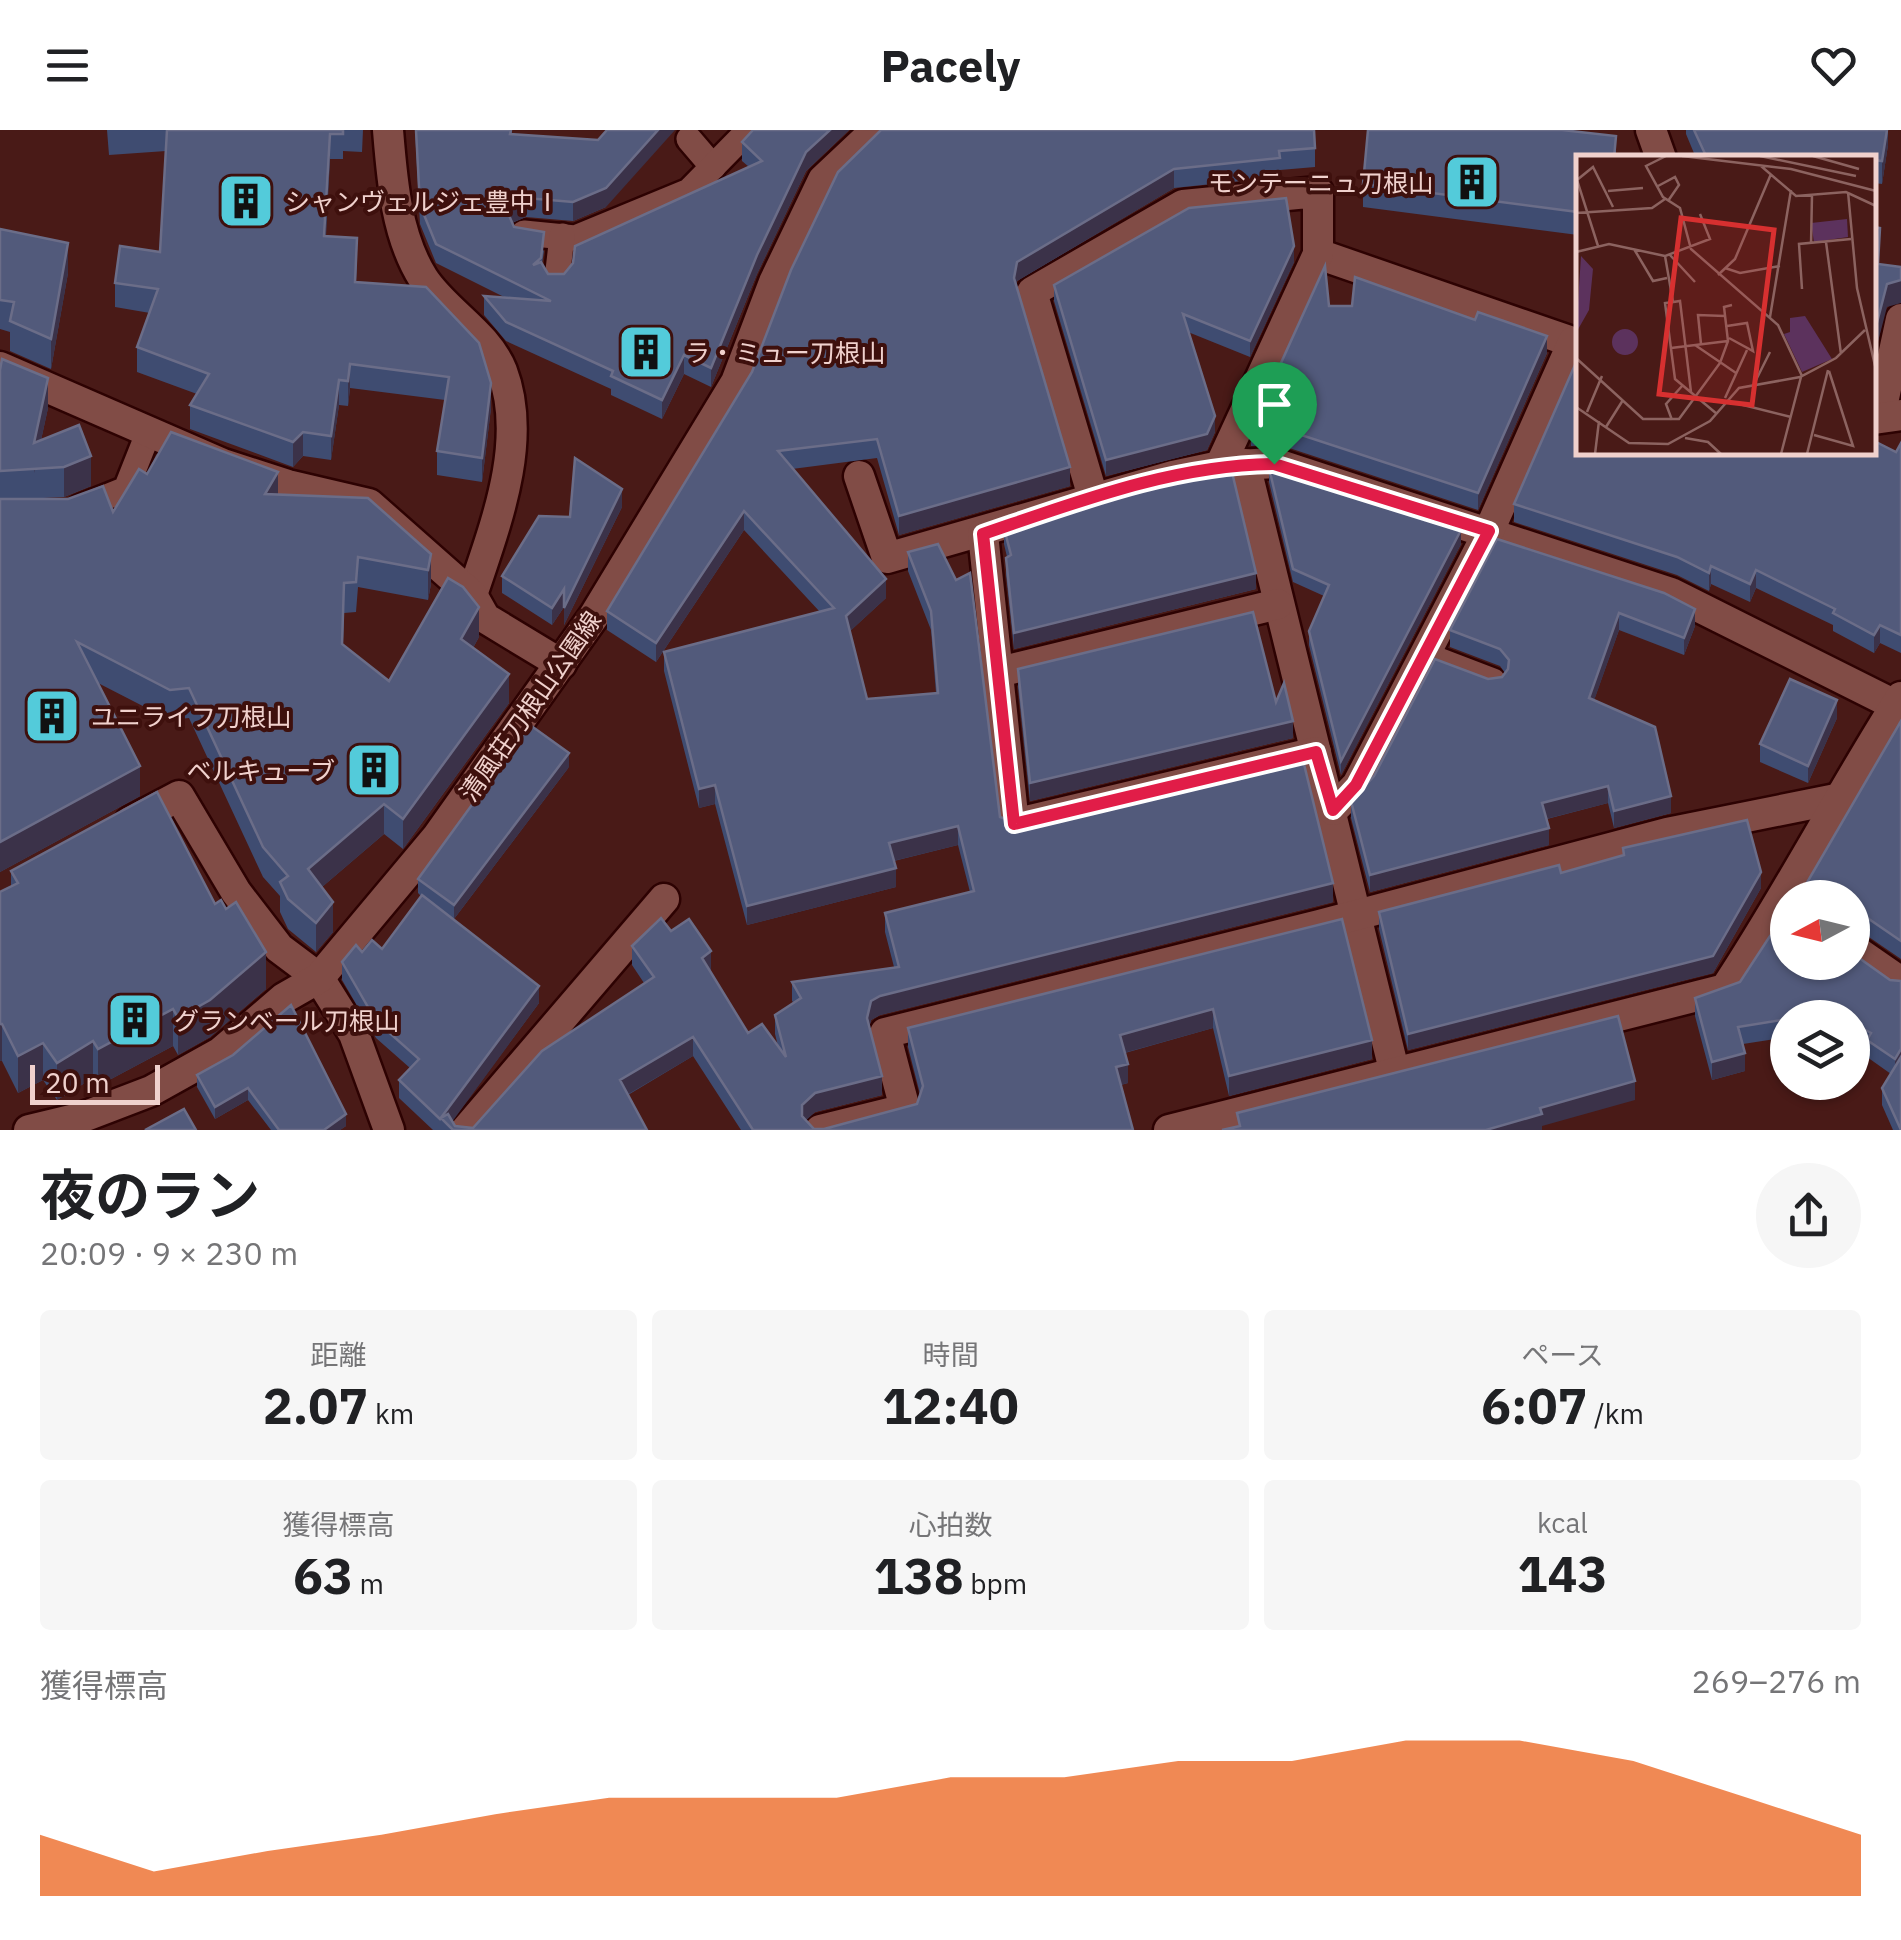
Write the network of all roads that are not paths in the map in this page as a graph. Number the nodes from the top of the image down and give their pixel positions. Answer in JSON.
{"nodes":[{"id":1,"x":388,"y":130,"type":"edge"},
{"id":2,"x":749,"y":130,"type":"edge"},
{"id":3,"x":876,"y":130,"type":"edge"},
{"id":4,"x":688,"y":139,"type":"dead end"},
{"id":5,"x":713,"y":167,"type":"junction"},
{"id":6,"x":524,"y":233,"type":"edge"},
{"id":7,"x":562,"y":236,"type":"junction"},
{"id":8,"x":1318,"y":254,"type":"junction"},
{"id":9,"x":558,"y":279,"type":"edge"},
{"id":10,"x":1901,"y":319,"type":"edge"},
{"id":11,"x":1576,"y":343,"type":"edge"},
{"id":12,"x":0,"y":367,"type":"edge"},
{"id":13,"x":1887,"y":406,"type":"edge"},
{"id":14,"x":149,"y":430,"type":"junction"},
{"id":15,"x":1232,"y":465,"type":"junction"},
{"id":16,"x":860,"y":476,"type":"dead end"},
{"id":17,"x":1093,"y":497,"type":"junction"},
{"id":18,"x":50,"y":514,"type":"edge"},
{"id":19,"x":1489,"y":531,"type":"junction"},
{"id":20,"x":983,"y":534,"type":"junction"},
{"id":21,"x":472,"y":595,"type":"junction"},
{"id":22,"x":1278,"y":604,"type":"junction"},
{"id":23,"x":1425,"y":654,"type":"junction"},
{"id":24,"x":561,"y":664,"type":"junction"},
{"id":25,"x":999,"y":672,"type":"junction"},
{"id":26,"x":1493,"y":681,"type":"edge"},
{"id":27,"x":1899,"y":703,"type":"edge"},
{"id":28,"x":1316,"y":752,"type":"junction"},
{"id":29,"x":1836,"y":799,"type":"junction"},
{"id":30,"x":1333,"y":810,"type":"junction"},
{"id":31,"x":98,"y":840,"type":"edge"},
{"id":32,"x":1796,"y":880,"type":"edge"},
{"id":33,"x":664,"y":900,"type":"dead end"},
{"id":34,"x":1358,"y":912,"type":"junction"},
{"id":35,"x":1770,"y":924,"type":"edge"},
{"id":36,"x":1870,"y":960,"type":"edge"},
{"id":37,"x":319,"y":978,"type":"junction"},
{"id":38,"x":1901,"y":982,"type":"edge"},
{"id":39,"x":1394,"y":1070,"type":"junction"},
{"id":40,"x":907,"y":1120,"type":"edge"},
{"id":41,"x":29,"y":1130,"type":"edge"},
{"id":42,"x":389,"y":1130,"type":"edge"},
{"id":43,"x":466,"y":1130,"type":"edge"},
{"id":44,"x":820,"y":1130,"type":"edge"},
{"id":45,"x":1169,"y":1130,"type":"edge"}],
"edges":[{"from":1,"to":21,"type":"street"},
{"from":2,"to":5,"type":"lane"},
{"from":3,"to":24,"type":"street","name":"清風荘刀根山公園線"},
{"from":4,"to":5,"type":"lane"},
{"from":5,"to":7,"type":"lane"},
{"from":6,"to":7,"type":"lane"},
{"from":7,"to":9,"type":"lane"},
{"from":8,"to":11,"type":"street"},
{"from":8,"to":15,"type":"street"},
{"from":8,"to":17,"type":"street"},
{"from":10,"to":13,"type":"street"},
{"from":11,"to":19,"type":"street"},
{"from":12,"to":14,"type":"street"},
{"from":14,"to":18,"type":"lane"},
{"from":14,"to":21,"type":"street"},
{"from":15,"to":17,"type":"street"},
{"from":15,"to":19,"type":"street"},
{"from":15,"to":22,"type":"street"},
{"from":16,"to":20,"type":"street"},
{"from":17,"to":20,"type":"street"},
{"from":19,"to":23,"type":"street"},
{"from":19,"to":27,"type":"street"},
{"from":20,"to":25,"type":"street"},
{"from":21,"to":24,"type":"street"},
{"from":22,"to":25,"type":"street"},
{"from":22,"to":28,"type":"street"},
{"from":23,"to":26,"type":"lane"},
{"from":23,"to":30,"type":"street"},
{"from":24,"to":37,"type":"street","name":"清風荘刀根山公園線"},
{"from":25,"to":28,"type":"street"},
{"from":27,"to":29,"type":"street"},
{"from":28,"to":30,"type":"street"},
{"from":29,"to":32,"type":"street"},
{"from":29,"to":34,"type":"street"},
{"from":30,"to":34,"type":"street"},
{"from":31,"to":37,"type":"street"},
{"from":33,"to":43,"type":"street"},
{"from":34,"to":39,"type":"street"},
{"from":34,"to":40,"type":"street"},
{"from":35,"to":39,"type":"street"},
{"from":36,"to":38,"type":"street"},
{"from":37,"to":41,"type":"street","name":"清風荘刀根山公園線"},
{"from":37,"to":42,"type":"street"},
{"from":39,"to":45,"type":"street"},
{"from":40,"to":44,"type":"street"}]}
